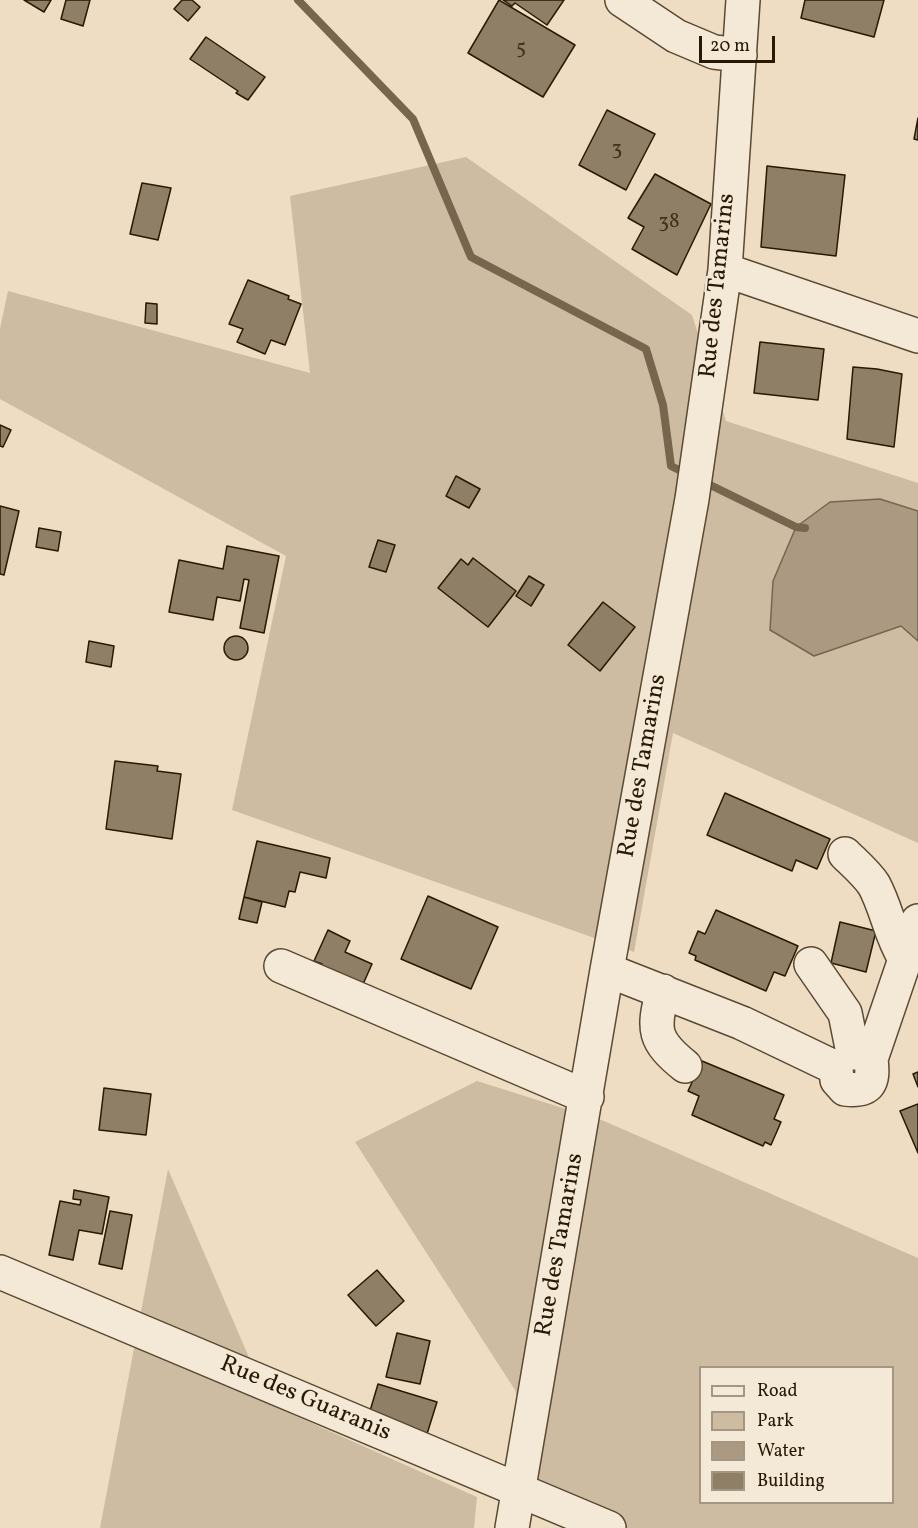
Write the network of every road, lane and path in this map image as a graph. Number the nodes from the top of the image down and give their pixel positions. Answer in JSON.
{"nodes":[{"id":1,"x":622,"y":0,"type":"edge"},
{"id":2,"x":743,"y":0,"type":"edge"},
{"id":3,"x":740,"y":55,"type":"junction"},
{"id":4,"x":725,"y":270,"type":"junction"},
{"id":5,"x":918,"y":336,"type":"edge"},
{"id":6,"x":845,"y":854,"type":"dead end"},
{"id":7,"x":918,"y":921,"type":"edge"},
{"id":8,"x":905,"y":959,"type":"junction"},
{"id":9,"x":811,"y":964,"type":"dead end"},
{"id":10,"x":281,"y":966,"type":"dead end"},
{"id":11,"x":607,"y":970,"type":"junction"},
{"id":12,"x":663,"y":991,"type":"junction"},
{"id":13,"x":854,"y":1060,"type":"junction"},
{"id":14,"x":686,"y":1066,"type":"dead end"},
{"id":15,"x":587,"y":1097,"type":"junction"},
{"id":16,"x":0,"y":1272,"type":"edge"},
{"id":17,"x":519,"y":1489,"type":"junction"},
{"id":18,"x":512,"y":1528,"type":"edge"},
{"id":19,"x":609,"y":1528,"type":"edge"}],
"edges":[{"from":1,"to":3,"type":"street"},
{"from":2,"to":3,"type":"street","name":"Rue des Tamarins"},
{"from":3,"to":4,"type":"street","name":"Rue des Tamarins"},
{"from":4,"to":5,"type":"street"},
{"from":4,"to":11,"type":"street","name":"Rue des Tamarins"},
{"from":6,"to":8,"type":"street"},
{"from":7,"to":8,"type":"street"},
{"from":8,"to":13,"type":"street"},
{"from":9,"to":13,"type":"street"},
{"from":10,"to":15,"type":"street"},
{"from":11,"to":12,"type":"street"},
{"from":11,"to":15,"type":"street","name":"Rue des Tamarins"},
{"from":12,"to":13,"type":"street"},
{"from":12,"to":14,"type":"street"},
{"from":15,"to":17,"type":"street","name":"Rue des Tamarins"},
{"from":16,"to":17,"type":"street","name":"Rue des Guaranis"},
{"from":17,"to":18,"type":"street","name":"Rue des Tamarins"},
{"from":17,"to":19,"type":"street","name":"Rue des Guaranis"}]}
